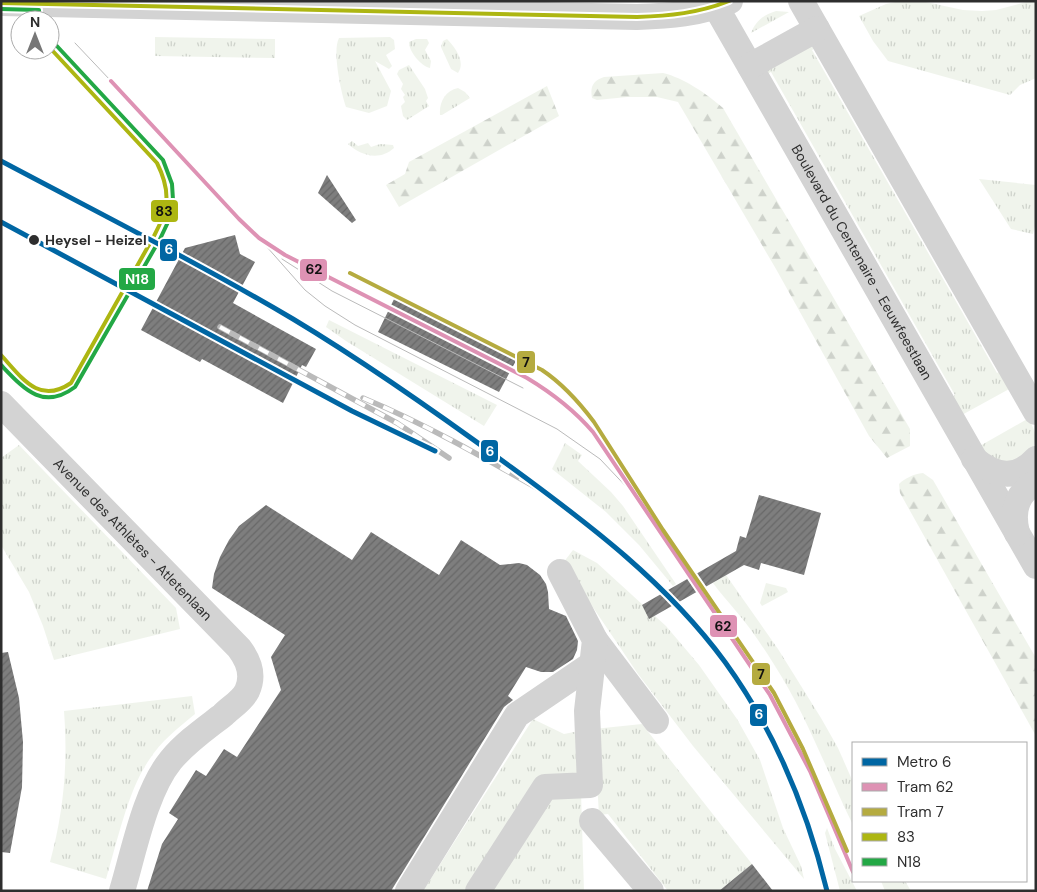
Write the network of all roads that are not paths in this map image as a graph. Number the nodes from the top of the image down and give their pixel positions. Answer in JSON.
{"nodes":[{"id":1,"x":801,"y":1,"type":"edge"},
{"id":2,"x":1,"y":3,"type":"edge"},
{"id":3,"x":723,"y":4,"type":"edge"},
{"id":4,"x":817,"y":29,"type":"junction"},
{"id":5,"x":750,"y":66,"type":"junction"},
{"id":6,"x":1,"y":404,"type":"edge"},
{"id":7,"x":1036,"y":412,"type":"edge"},
{"id":8,"x":974,"y":459,"type":"junction"},
{"id":9,"x":1036,"y":459,"type":"edge"},
{"id":10,"x":1036,"y":483,"type":"edge"},
{"id":11,"x":1018,"y":535,"type":"junction"},
{"id":12,"x":1036,"y":566,"type":"edge"},
{"id":13,"x":560,"y":572,"type":"dead end"},
{"id":14,"x":594,"y":652,"type":"junction"},
{"id":15,"x":656,"y":721,"type":"dead end"},
{"id":16,"x":592,"y":821,"type":"dead end"},
{"id":17,"x":122,"y":891,"type":"edge"},
{"id":18,"x":408,"y":891,"type":"edge"},
{"id":19,"x":478,"y":891,"type":"edge"},
{"id":20,"x":651,"y":891,"type":"edge"}],
"edges":[{"from":1,"to":4,"type":"street"},
{"from":2,"to":3,"type":"street"},
{"from":3,"to":5,"type":"street","name":"Boulevard du Centenaire - Eeuwfeestlaan"},
{"from":4,"to":5,"type":"street"},
{"from":4,"to":7,"type":"street"},
{"from":5,"to":8,"type":"street","name":"Boulevard du Centenaire - Eeuwfeestlaan"},
{"from":6,"to":17,"type":"street","name":"Avenue des Athlètes - Atletenlaan"},
{"from":8,"to":9,"type":"street"},
{"from":8,"to":11,"type":"street","name":"Boulevard du Centenaire - Eeuwfeestlaan"},
{"from":10,"to":11,"type":"street","name":"Boulevard du Centenaire - Eeuwfeestlaan"},
{"from":11,"to":12,"type":"street","name":"Boulevard du Centenaire - Eeuwfeestlaan"},
{"from":13,"to":14,"type":"street"},
{"from":14,"to":15,"type":"street"},
{"from":14,"to":18,"type":"street"},
{"from":14,"to":19,"type":"street"},
{"from":16,"to":20,"type":"street"}]}
